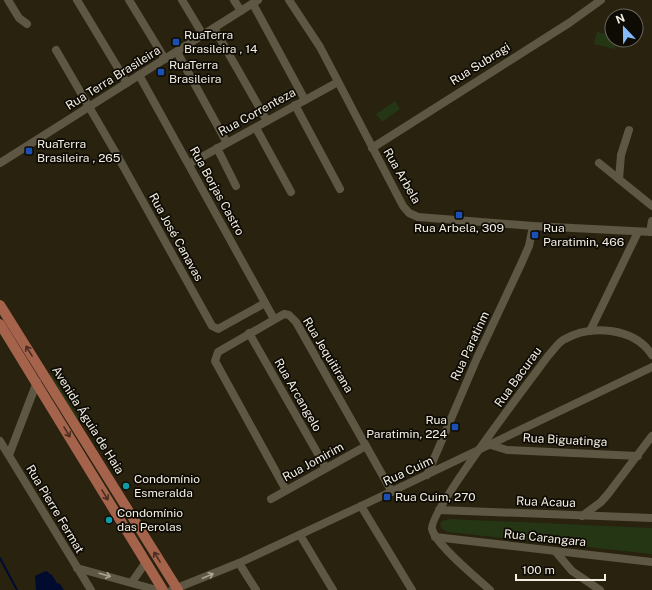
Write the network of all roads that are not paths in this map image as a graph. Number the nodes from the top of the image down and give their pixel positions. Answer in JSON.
{"nodes":[{"id":1,"x":8,"y":0,"type":"edge"},
{"id":2,"x":77,"y":0,"type":"edge"},
{"id":3,"x":128,"y":0,"type":"edge"},
{"id":4,"x":182,"y":0,"type":"edge"},
{"id":5,"x":234,"y":0,"type":"edge"},
{"id":6,"x":289,"y":0,"type":"edge"},
{"id":7,"x":601,"y":0,"type":"edge"},
{"id":8,"x":255,"y":2,"type":"edge"},
{"id":9,"x":241,"y":11,"type":"junction"},
{"id":10,"x":27,"y":24,"type":"dead end"},
{"id":11,"x":214,"y":28,"type":"junction"},
{"id":12,"x":203,"y":35,"type":"junction"},
{"id":13,"x":56,"y":50,"type":"dead end"},
{"id":14,"x":177,"y":52,"type":"junction"},
{"id":15,"x":165,"y":59,"type":"junction"},
{"id":16,"x":139,"y":75,"type":"junction"},
{"id":17,"x":338,"y":82,"type":"junction"},
{"id":18,"x":127,"y":83,"type":"junction"},
{"id":19,"x":305,"y":100,"type":"junction"},
{"id":20,"x":295,"y":105,"type":"junction"},
{"id":21,"x":89,"y":106,"type":"junction"},
{"id":22,"x":267,"y":121,"type":"junction"},
{"id":23,"x":256,"y":128,"type":"junction"},
{"id":24,"x":629,"y":130,"type":"dead end"},
{"id":25,"x":227,"y":143,"type":"junction"},
{"id":26,"x":218,"y":148,"type":"junction"},
{"id":27,"x":372,"y":148,"type":"junction"},
{"id":28,"x":0,"y":163,"type":"edge"},
{"id":29,"x":599,"y":163,"type":"dead end"},
{"id":30,"x":189,"y":164,"type":"junction"},
{"id":31,"x":619,"y":179,"type":"junction"},
{"id":32,"x":236,"y":186,"type":"dead end"},
{"id":33,"x":340,"y":189,"type":"dead end"},
{"id":34,"x":291,"y":192,"type":"dead end"},
{"id":35,"x":652,"y":206,"type":"edge"},
{"id":36,"x":652,"y":221,"type":"edge"},
{"id":37,"x":534,"y":226,"type":"junction"},
{"id":38,"x":638,"y":232,"type":"junction"},
{"id":39,"x":651,"y":232,"type":"edge"},
{"id":40,"x":266,"y":303,"type":"junction"},
{"id":41,"x":0,"y":305,"type":"edge"},
{"id":42,"x":274,"y":319,"type":"junction"},
{"id":43,"x":0,"y":324,"type":"edge"},
{"id":44,"x":590,"y":331,"type":"junction"},
{"id":45,"x":249,"y":334,"type":"junction"},
{"id":46,"x":652,"y":355,"type":"edge"},
{"id":47,"x":652,"y":367,"type":"edge"},
{"id":48,"x":37,"y":382,"type":"junction"},
{"id":49,"x":49,"y":402,"type":"junction"},
{"id":50,"x":61,"y":402,"type":"junction"},
{"id":51,"x":652,"y":436,"type":"edge"},
{"id":52,"x":0,"y":441,"type":"edge"},
{"id":53,"x":491,"y":445,"type":"junction"},
{"id":54,"x":366,"y":446,"type":"junction"},
{"id":55,"x":479,"y":450,"type":"junction"},
{"id":56,"x":9,"y":455,"type":"junction"},
{"id":57,"x":638,"y":456,"type":"junction"},
{"id":58,"x":326,"y":468,"type":"junction"},
{"id":59,"x":427,"y":475,"type":"junction"},
{"id":60,"x":286,"y":490,"type":"junction"},
{"id":61,"x":392,"y":492,"type":"junction"},
{"id":62,"x":271,"y":499,"type":"dead end"},
{"id":63,"x":361,"y":506,"type":"junction"},
{"id":64,"x":439,"y":510,"type":"junction"},
{"id":65,"x":582,"y":516,"type":"junction"},
{"id":66,"x":652,"y":518,"type":"edge"},
{"id":67,"x":300,"y":535,"type":"junction"},
{"id":68,"x":435,"y":537,"type":"junction"},
{"id":69,"x":555,"y":551,"type":"junction"},
{"id":70,"x":146,"y":562,"type":"junction"},
{"id":71,"x":652,"y":562,"type":"edge"},
{"id":72,"x":239,"y":563,"type":"junction"},
{"id":73,"x":77,"y":568,"type":"junction"},
{"id":74,"x":132,"y":582,"type":"junction"},
{"id":75,"x":91,"y":590,"type":"edge"},
{"id":76,"x":157,"y":590,"type":"edge"},
{"id":77,"x":163,"y":590,"type":"edge"},
{"id":78,"x":176,"y":590,"type":"edge"},
{"id":79,"x":256,"y":590,"type":"edge"},
{"id":80,"x":333,"y":590,"type":"edge"},
{"id":81,"x":412,"y":590,"type":"edge"},
{"id":82,"x":490,"y":590,"type":"edge"},
{"id":83,"x":600,"y":590,"type":"edge"}],
"edges":[{"from":1,"to":10,"type":"street"},
{"from":2,"to":18,"type":"street"},
{"from":3,"to":15,"type":"street"},
{"from":4,"to":12,"type":"street"},
{"from":5,"to":9,"type":"street"},
{"from":6,"to":17,"type":"street","name":"Rua Arbela"},
{"from":7,"to":27,"type":"street","name":"Rua Subragi"},
{"from":8,"to":9,"type":"street","name":"Rua Terra Brasileira"},
{"from":8,"to":19,"type":"street"},
{"from":9,"to":11,"type":"street","name":"Rua Terra Brasileira"},
{"from":11,"to":12,"type":"street","name":"Rua Terra Brasileira"},
{"from":11,"to":22,"type":"street"},
{"from":12,"to":14,"type":"street","name":"Rua Terra Brasileira"},
{"from":13,"to":21,"type":"street"},
{"from":14,"to":15,"type":"street","name":"Rua Terra Brasileira"},
{"from":14,"to":25,"type":"street"},
{"from":15,"to":16,"type":"street","name":"Rua Terra Brasileira"},
{"from":16,"to":18,"type":"street","name":"Rua Terra Brasileira"},
{"from":16,"to":30,"type":"street","name":"Rua Borjas Castro"},
{"from":17,"to":19,"type":"street","name":"Rua Correnteza"},
{"from":17,"to":27,"type":"street","name":"Rua Arbela"},
{"from":18,"to":21,"type":"street","name":"Rua Terra Brasileira"},
{"from":19,"to":20,"type":"street","name":"Rua Correnteza"},
{"from":20,"to":22,"type":"street","name":"Rua Correnteza"},
{"from":20,"to":33,"type":"street"},
{"from":21,"to":28,"type":"street","name":"Rua Terra Brasileira"},
{"from":21,"to":40,"type":"street","name":"Rua José Canavas"},
{"from":22,"to":23,"type":"street","name":"Rua Correnteza"},
{"from":23,"to":25,"type":"street","name":"Rua Correnteza"},
{"from":23,"to":34,"type":"street"},
{"from":24,"to":31,"type":"street"},
{"from":25,"to":26,"type":"street","name":"Rua Correnteza"},
{"from":26,"to":30,"type":"street","name":"Rua Correnteza"},
{"from":26,"to":32,"type":"street"},
{"from":27,"to":37,"type":"street","name":"Rua Arbela"},
{"from":29,"to":31,"type":"street"},
{"from":30,"to":40,"type":"street","name":"Rua Borjas Castro"},
{"from":31,"to":35,"type":"street"},
{"from":36,"to":39,"type":"street"},
{"from":37,"to":38,"type":"street","name":"Rua Arbela"},
{"from":37,"to":59,"type":"street","name":"Rua Paratinm"},
{"from":38,"to":39,"type":"street","name":"Rua Arbela"},
{"from":38,"to":44,"type":"street"},
{"from":40,"to":42,"type":"street","name":"Rua Borjas Castro"},
{"from":50,"to":41,"type":"main road","name":"Avenida Águia de Haia","one_way":true},
{"from":42,"to":45,"type":"street","name":"Rua Jequitirana"},
{"from":42,"to":54,"type":"street","name":"Rua Jequitirana"},
{"from":43,"to":48,"type":"main road","name":"Avenida Águia de Haia"},
{"from":44,"to":46,"type":"street","name":"Rua Bacurau"},
{"from":44,"to":55,"type":"street","name":"Rua Bacurau"},
{"from":45,"to":58,"type":"street","name":"Rua Arcangelo"},
{"from":45,"to":60,"type":"street","name":"Rua Jequitirana"},
{"from":47,"to":53,"type":"street","name":"Rua Cuim"},
{"from":48,"to":49,"type":"main road","name":"Avenida Águia de Haia"},
{"from":48,"to":56,"type":"street"},
{"from":49,"to":50,"type":"main road"},
{"from":49,"to":70,"type":"main road","name":"Avenida Águia de Haia","one_way":true},
{"from":78,"to":50,"type":"main road","name":"Avenida Águia de Haia","one_way":true},
{"from":51,"to":57,"type":"street"},
{"from":52,"to":56,"type":"street","name":"Rua Pierre Fermat"},
{"from":53,"to":55,"type":"street","name":"Rua Cuim"},
{"from":53,"to":57,"type":"street","name":"Rua Biguatinga"},
{"from":54,"to":58,"type":"street","name":"Rua Jomirim"},
{"from":54,"to":61,"type":"street","name":"Rua Jequitirana"},
{"from":55,"to":59,"type":"street","name":"Rua Cuim"},
{"from":55,"to":64,"type":"street","name":"Rua Bacurau"},
{"from":56,"to":73,"type":"street","name":"Rua Pierre Fermat"},
{"from":57,"to":65,"type":"street"},
{"from":58,"to":60,"type":"street","name":"Rua Jomirim"},
{"from":59,"to":61,"type":"street","name":"Rua Cuim"},
{"from":60,"to":62,"type":"street","name":"Rua Jomirim"},
{"from":61,"to":63,"type":"street","name":"Rua Cuim"},
{"from":63,"to":67,"type":"street","name":"Rua Cuim"},
{"from":63,"to":81,"type":"street"},
{"from":64,"to":65,"type":"street","name":"Rua Acaua"},
{"from":64,"to":68,"type":"street","name":"Rua Bacurau"},
{"from":65,"to":66,"type":"street","name":"Rua Acaua"},
{"from":67,"to":72,"type":"street","name":"Rua Cuim"},
{"from":67,"to":80,"type":"street"},
{"from":68,"to":69,"type":"street","name":"Rua Carangara"},
{"from":68,"to":82,"type":"street"},
{"from":69,"to":71,"type":"street","name":"Rua Carangara"},
{"from":69,"to":83,"type":"street"},
{"from":70,"to":74,"type":"street"},
{"from":70,"to":77,"type":"main road","name":"Avenida Águia de Haia"},
{"from":78,"to":72,"type":"street","name":"Rua Cuim","one_way":true},
{"from":72,"to":79,"type":"street"},
{"from":73,"to":74,"type":"street","one_way":true},
{"from":73,"to":75,"type":"street","name":"Rua Pierre Fermat"},
{"from":74,"to":76,"type":"street"}]}
